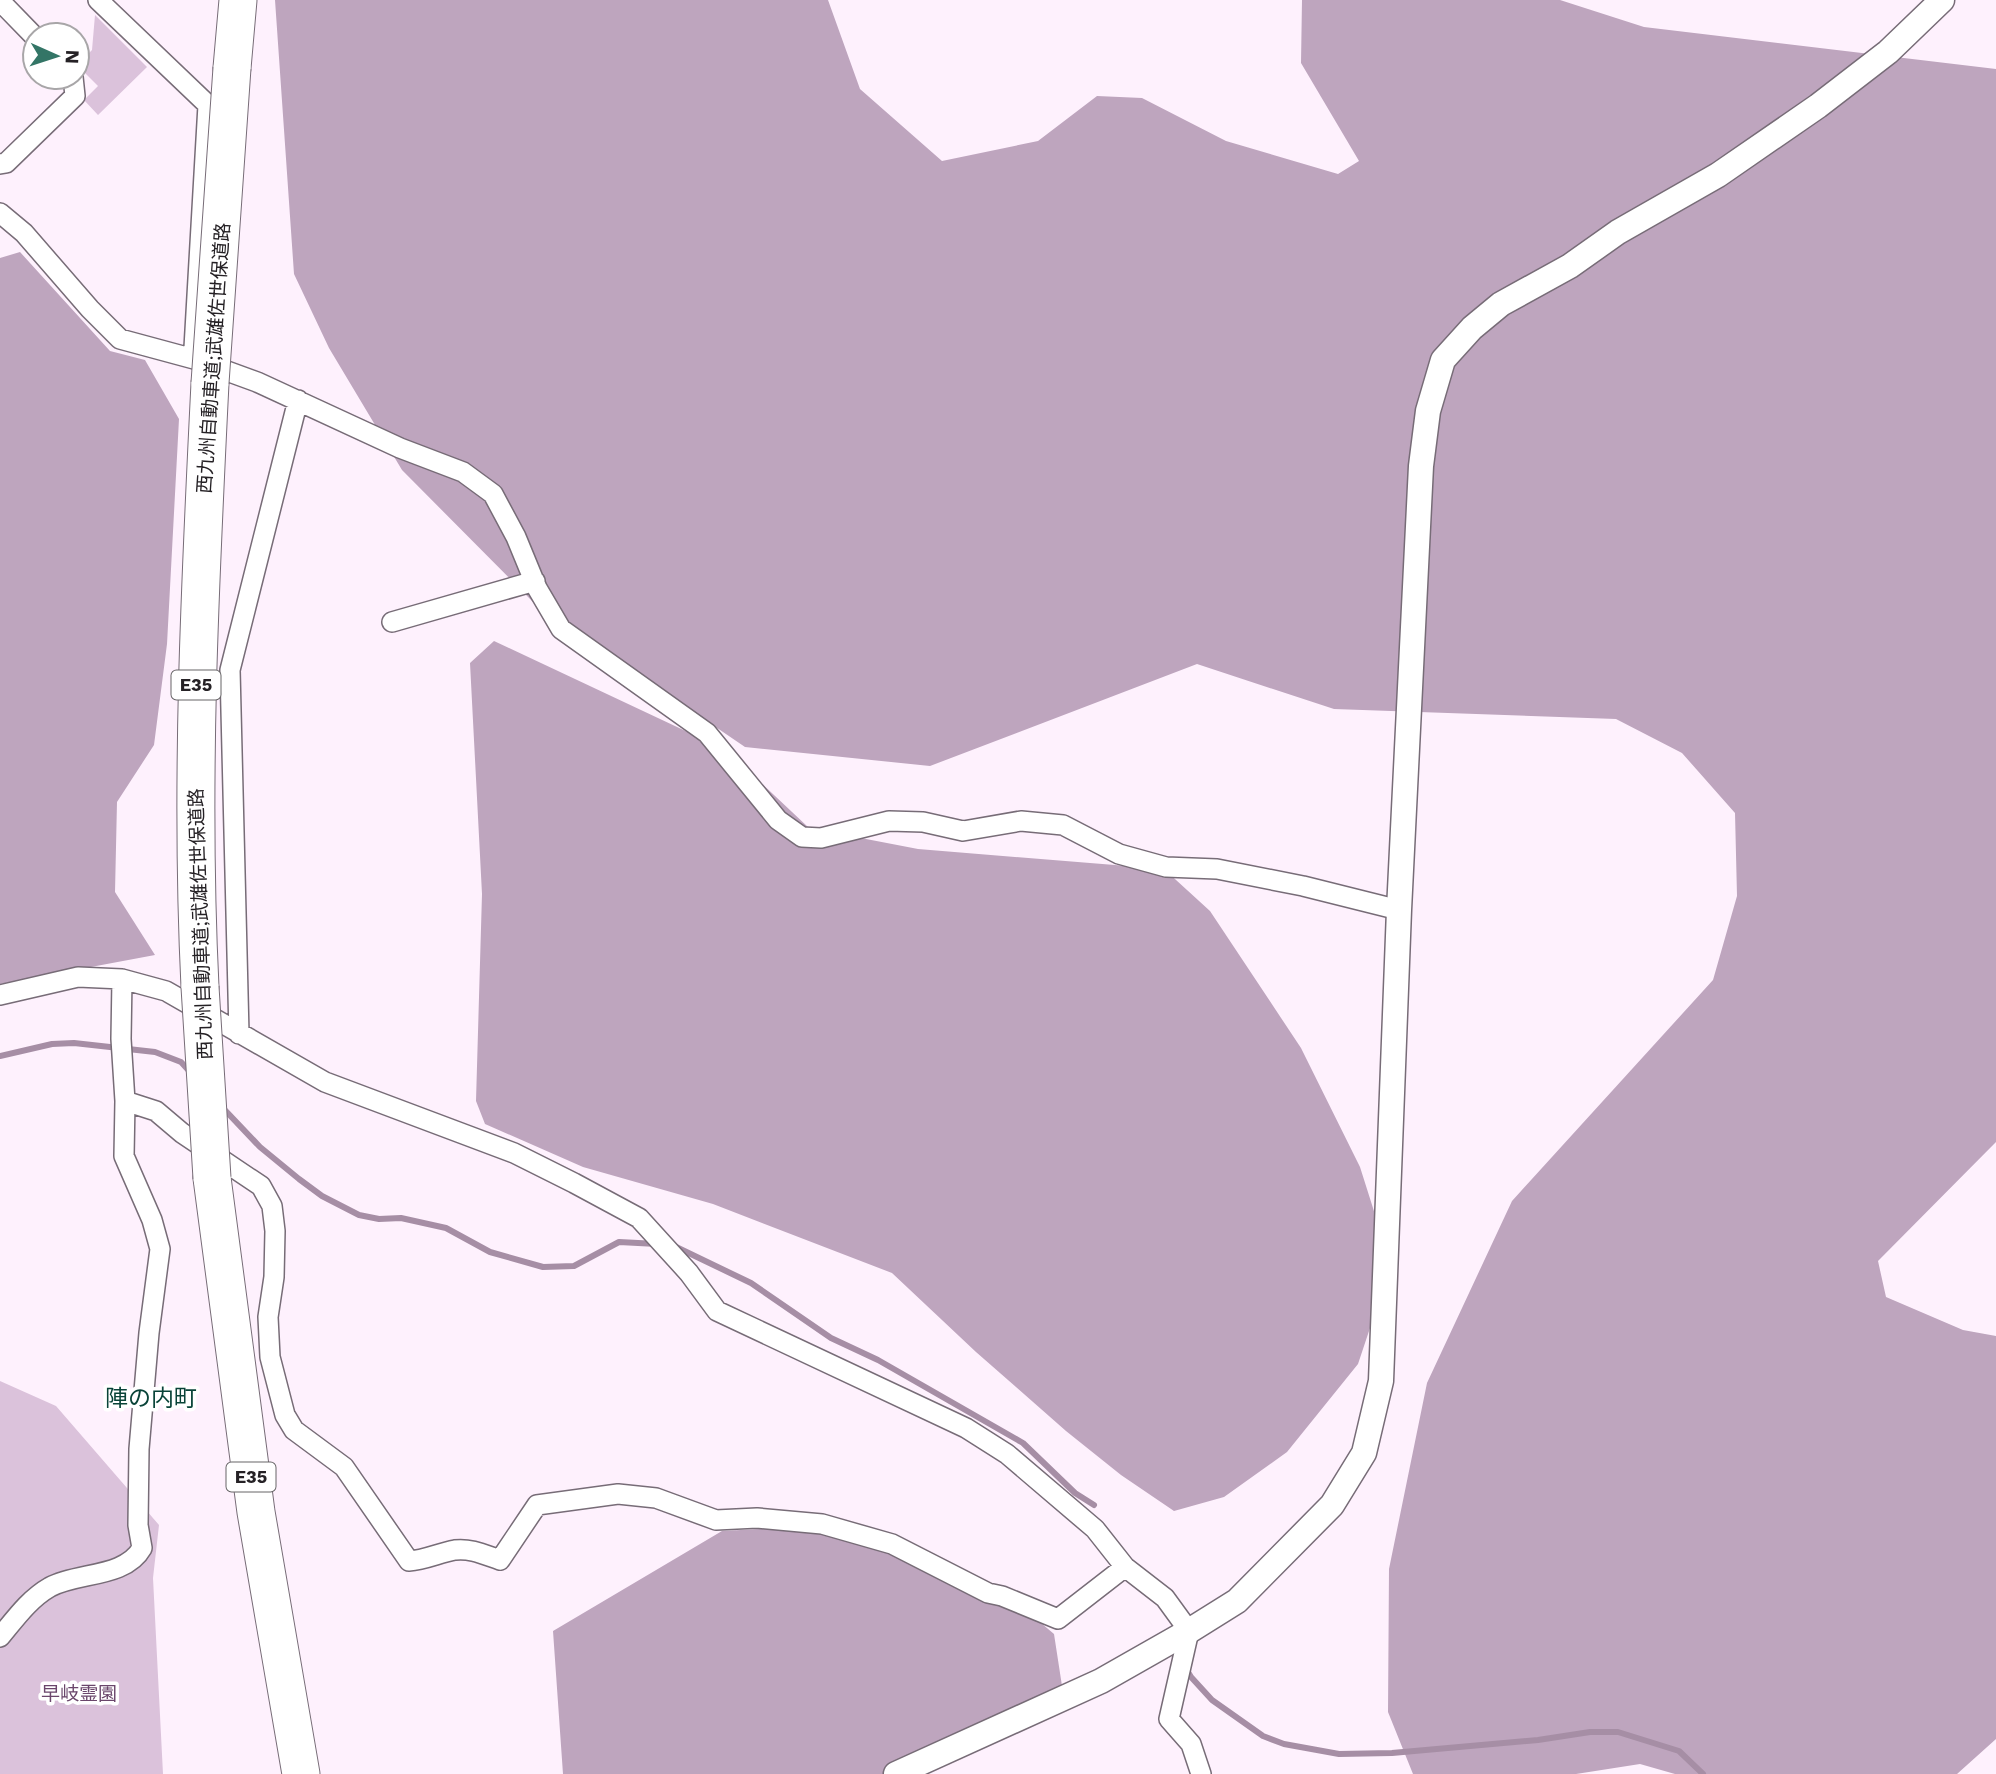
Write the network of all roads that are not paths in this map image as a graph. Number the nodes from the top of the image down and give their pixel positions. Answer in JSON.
{"nodes":[{"id":1,"x":98,"y":0,"type":"edge"},
{"id":2,"x":235,"y":0,"type":"edge"},
{"id":3,"x":1942,"y":0,"type":"edge"},
{"id":4,"x":0,"y":1,"type":"edge"},
{"id":5,"x":21,"y":23,"type":"edge"},
{"id":6,"x":74,"y":91,"type":"edge"},
{"id":7,"x":0,"y":164,"type":"edge"},
{"id":8,"x":0,"y":213,"type":"edge"},
{"id":9,"x":202,"y":371,"type":"junction"},
{"id":10,"x":298,"y":400,"type":"junction"},
{"id":11,"x":535,"y":581,"type":"junction"},
{"id":12,"x":392,"y":622,"type":"dead end"},
{"id":13,"x":1399,"y":910,"type":"junction"},
{"id":14,"x":122,"y":979,"type":"junction"},
{"id":15,"x":0,"y":995,"type":"edge"},
{"id":16,"x":239,"y":1034,"type":"junction"},
{"id":17,"x":125,"y":1101,"type":"junction"},
{"id":18,"x":1125,"y":1567,"type":"junction"},
{"id":19,"x":1189,"y":1631,"type":"junction"},
{"id":20,"x":0,"y":1637,"type":"edge"},
{"id":21,"x":302,"y":1774,"type":"edge"},
{"id":22,"x":896,"y":1774,"type":"edge"},
{"id":23,"x":1201,"y":1774,"type":"edge"}],
"edges":[{"from":1,"to":9,"type":"street"},
{"from":2,"to":9,"type":"highway","name":"西九州自動車道;武雄佐世保道路","number":"E35","bridge":true},
{"from":3,"to":13,"type":"street"},
{"from":4,"to":5,"type":"street"},
{"from":6,"to":7,"type":"street"},
{"from":8,"to":9,"type":"street"},
{"from":9,"to":10,"type":"street"},
{"from":9,"to":21,"type":"highway","name":"西九州自動車道;武雄佐世保道路","number":"E35","bridge":true},
{"from":10,"to":11,"type":"street"},
{"from":10,"to":16,"type":"street"},
{"from":11,"to":12,"type":"street"},
{"from":11,"to":13,"type":"street"},
{"from":13,"to":19,"type":"street"},
{"from":14,"to":15,"type":"street"},
{"from":14,"to":16,"type":"street"},
{"from":14,"to":17,"type":"street"},
{"from":16,"to":18,"type":"street"},
{"from":17,"to":18,"type":"street"},
{"from":17,"to":20,"type":"street"},
{"from":18,"to":19,"type":"street"},
{"from":19,"to":22,"type":"street"},
{"from":19,"to":23,"type":"street"}]}
